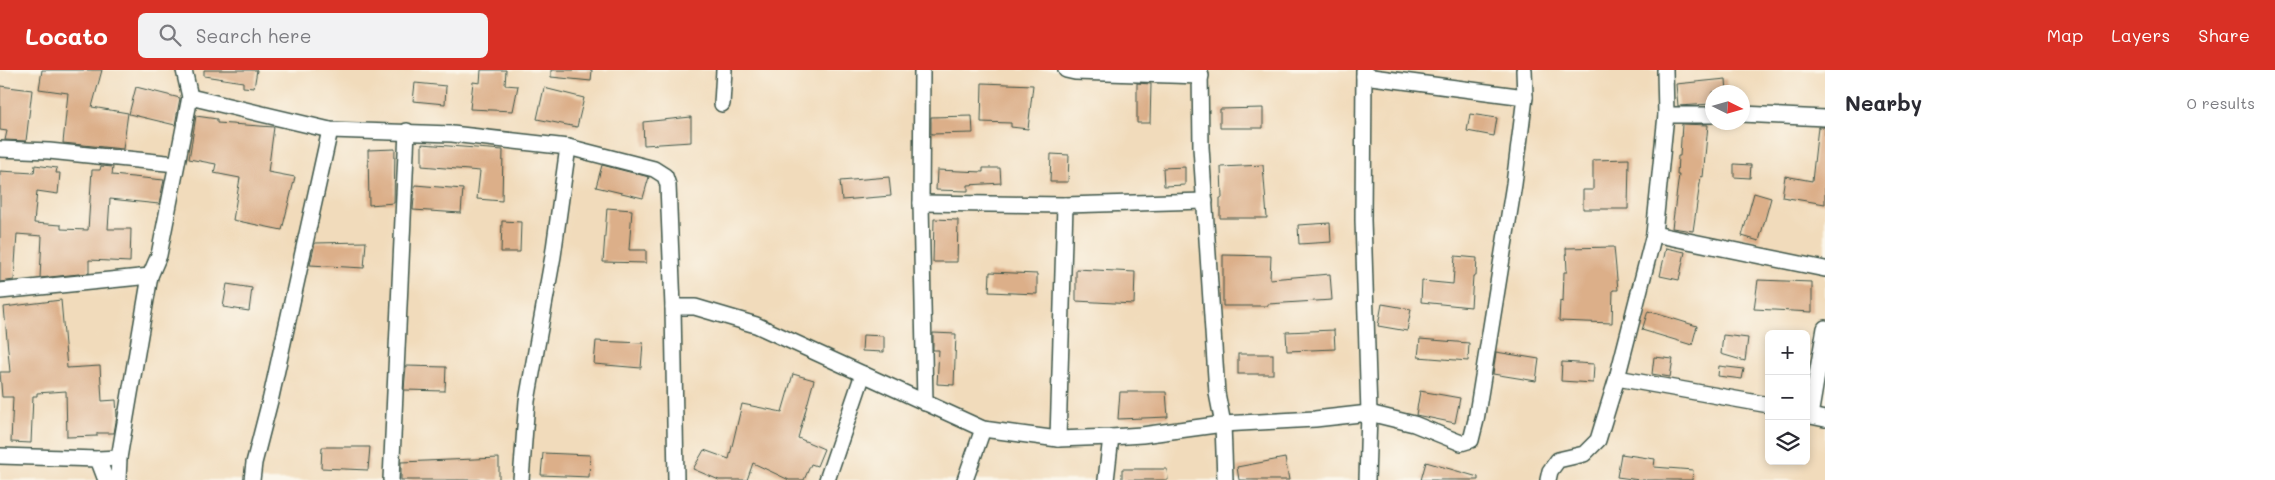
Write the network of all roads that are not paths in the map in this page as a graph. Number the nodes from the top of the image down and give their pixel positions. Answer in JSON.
{"nodes":[{"id":1,"x":184,"y":70,"type":"edge"},
{"id":2,"x":724,"y":70,"type":"edge"},
{"id":3,"x":922,"y":70,"type":"edge"},
{"id":4,"x":1066,"y":70,"type":"edge"},
{"id":5,"x":1524,"y":70,"type":"edge"},
{"id":6,"x":1665,"y":70,"type":"edge"},
{"id":7,"x":1200,"y":73,"type":"edge"},
{"id":8,"x":1364,"y":73,"type":"edge"},
{"id":9,"x":190,"y":97,"type":"junction"},
{"id":10,"x":1525,"y":97,"type":"junction"},
{"id":11,"x":722,"y":104,"type":"dead end"},
{"id":12,"x":1750,"y":114,"type":"edge"},
{"id":13,"x":1666,"y":115,"type":"junction"},
{"id":14,"x":1705,"y":115,"type":"edge"},
{"id":15,"x":1825,"y":118,"type":"edge"},
{"id":16,"x":330,"y":130,"type":"junction"},
{"id":17,"x":407,"y":132,"type":"junction"},
{"id":18,"x":568,"y":147,"type":"junction"},
{"id":19,"x":0,"y":149,"type":"edge"},
{"id":20,"x":176,"y":164,"type":"junction"},
{"id":21,"x":1206,"y":201,"type":"junction"},
{"id":22,"x":921,"y":203,"type":"junction"},
{"id":23,"x":1065,"y":205,"type":"junction"},
{"id":24,"x":1654,"y":234,"type":"junction"},
{"id":25,"x":1825,"y":269,"type":"edge"},
{"id":26,"x":150,"y":276,"type":"junction"},
{"id":27,"x":0,"y":291,"type":"edge"},
{"id":28,"x":673,"y":307,"type":"junction"},
{"id":29,"x":1825,"y":328,"type":"edge"},
{"id":30,"x":863,"y":374,"type":"junction"},
{"id":31,"x":1616,"y":378,"type":"junction"},
{"id":32,"x":925,"y":403,"type":"junction"},
{"id":33,"x":1765,"y":404,"type":"edge"},
{"id":34,"x":1369,"y":413,"type":"junction"},
{"id":35,"x":1814,"y":416,"type":"edge"},
{"id":36,"x":1223,"y":424,"type":"junction"},
{"id":37,"x":983,"y":429,"type":"junction"},
{"id":38,"x":1111,"y":437,"type":"junction"},
{"id":39,"x":1058,"y":439,"type":"junction"},
{"id":40,"x":0,"y":456,"type":"edge"},
{"id":41,"x":119,"y":458,"type":"junction"},
{"id":42,"x":98,"y":459,"type":"junction"},
{"id":43,"x":106,"y":480,"type":"edge"},
{"id":44,"x":118,"y":480,"type":"edge"},
{"id":45,"x":252,"y":480,"type":"edge"},
{"id":46,"x":391,"y":480,"type":"edge"},
{"id":47,"x":521,"y":480,"type":"edge"},
{"id":48,"x":676,"y":480,"type":"edge"},
{"id":49,"x":827,"y":480,"type":"edge"},
{"id":50,"x":965,"y":480,"type":"edge"},
{"id":51,"x":1106,"y":480,"type":"edge"},
{"id":52,"x":1225,"y":480,"type":"edge"},
{"id":53,"x":1367,"y":480,"type":"edge"},
{"id":54,"x":1548,"y":480,"type":"edge"}],
"edges":[{"from":1,"to":9,"type":"street"},
{"from":2,"to":11,"type":"street"},
{"from":3,"to":22,"type":"street"},
{"from":4,"to":7,"type":"street"},
{"from":5,"to":10,"type":"street"},
{"from":6,"to":13,"type":"street"},
{"from":7,"to":21,"type":"street"},
{"from":8,"to":10,"type":"street"},
{"from":8,"to":34,"type":"street"},
{"from":9,"to":16,"type":"street"},
{"from":9,"to":20,"type":"street"},
{"from":10,"to":34,"type":"street"},
{"from":12,"to":15,"type":"street"},
{"from":13,"to":14,"type":"street"},
{"from":13,"to":24,"type":"street"},
{"from":16,"to":17,"type":"street"},
{"from":16,"to":45,"type":"street"},
{"from":17,"to":18,"type":"street"},
{"from":17,"to":46,"type":"street"},
{"from":18,"to":28,"type":"street"},
{"from":18,"to":47,"type":"street"},
{"from":19,"to":20,"type":"street"},
{"from":20,"to":26,"type":"street"},
{"from":21,"to":23,"type":"street"},
{"from":21,"to":36,"type":"street"},
{"from":22,"to":23,"type":"street"},
{"from":22,"to":32,"type":"street"},
{"from":23,"to":39,"type":"street"},
{"from":24,"to":25,"type":"street"},
{"from":24,"to":31,"type":"street"},
{"from":26,"to":27,"type":"street"},
{"from":26,"to":41,"type":"street"},
{"from":28,"to":30,"type":"street"},
{"from":28,"to":48,"type":"street"},
{"from":29,"to":35,"type":"street"},
{"from":30,"to":32,"type":"street"},
{"from":30,"to":49,"type":"street"},
{"from":31,"to":33,"type":"street"},
{"from":31,"to":54,"type":"street"},
{"from":32,"to":37,"type":"street"},
{"from":34,"to":36,"type":"street"},
{"from":34,"to":53,"type":"street"},
{"from":36,"to":38,"type":"street"},
{"from":36,"to":52,"type":"street"},
{"from":37,"to":39,"type":"street"},
{"from":37,"to":50,"type":"street"},
{"from":38,"to":39,"type":"street"},
{"from":38,"to":51,"type":"street"},
{"from":40,"to":42,"type":"street"},
{"from":41,"to":42,"type":"street"},
{"from":41,"to":44,"type":"street"},
{"from":42,"to":43,"type":"street"}]}
